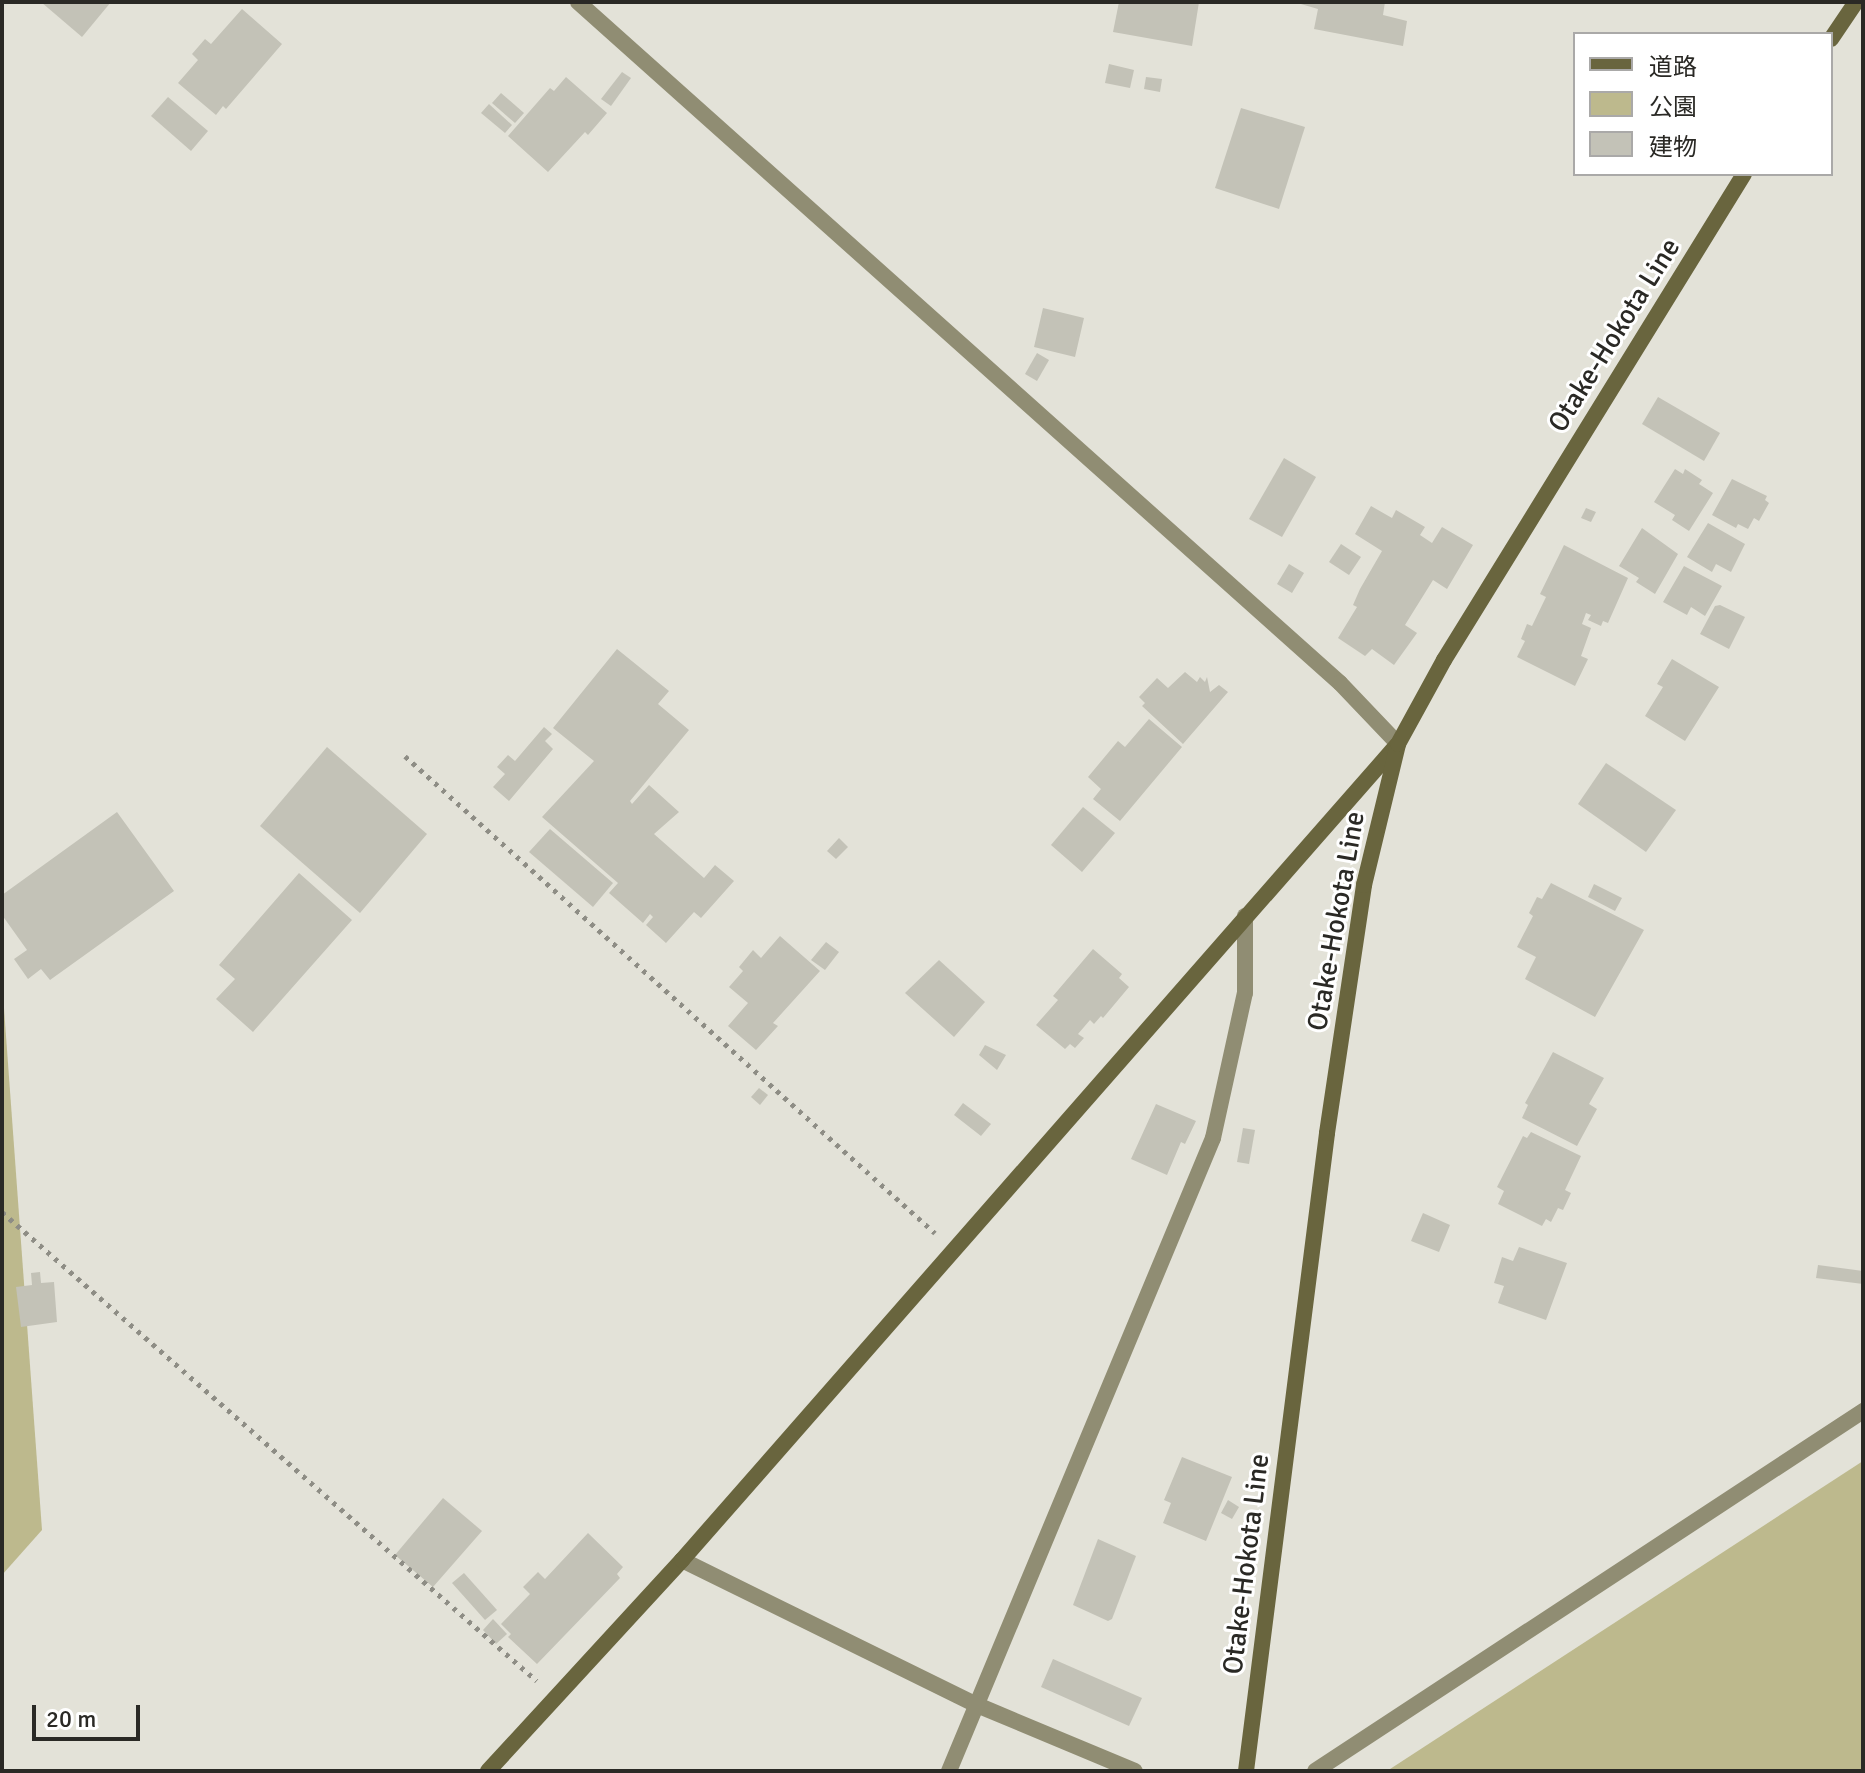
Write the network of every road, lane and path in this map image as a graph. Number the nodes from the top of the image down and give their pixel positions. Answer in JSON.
{"nodes":[{"id":1,"x":578,"y":2,"type":"edge"},
{"id":2,"x":1856,"y":2,"type":"edge"},
{"id":3,"x":1833,"y":36,"type":"edge"},
{"id":4,"x":1743,"y":176,"type":"edge"},
{"id":5,"x":1398,"y":744,"type":"junction"},
{"id":6,"x":405,"y":756,"type":"dead end"},
{"id":7,"x":1245,"y":916,"type":"junction"},
{"id":8,"x":2,"y":1212,"type":"edge"},
{"id":9,"x":954,"y":1250,"type":"junction"},
{"id":10,"x":1863,"y":1411,"type":"edge"},
{"id":11,"x":682,"y":1560,"type":"junction"},
{"id":12,"x":555,"y":1698,"type":"junction"},
{"id":13,"x":977,"y":1705,"type":"junction"},
{"id":14,"x":488,"y":1771,"type":"edge"},
{"id":15,"x":949,"y":1771,"type":"edge"},
{"id":16,"x":1135,"y":1771,"type":"edge"},
{"id":17,"x":1246,"y":1771,"type":"edge"},
{"id":18,"x":1315,"y":1771,"type":"edge"}],
"edges":[{"from":1,"to":5,"type":"street"},
{"from":2,"to":3,"type":"main road"},
{"from":4,"to":5,"type":"main road","name":"Otake-Hokota Line"},
{"from":5,"to":7,"type":"main road"},
{"from":5,"to":17,"type":"main road","name":"Otake-Hokota Line"},
{"from":6,"to":9,"type":"path"},
{"from":7,"to":9,"type":"main road"},
{"from":7,"to":13,"type":"street"},
{"from":8,"to":12,"type":"path"},
{"from":9,"to":11,"type":"main road"},
{"from":10,"to":18,"type":"street"},
{"from":11,"to":12,"type":"main road"},
{"from":11,"to":13,"type":"street"},
{"from":12,"to":14,"type":"main road"},
{"from":13,"to":15,"type":"street"},
{"from":13,"to":16,"type":"street"}]}
